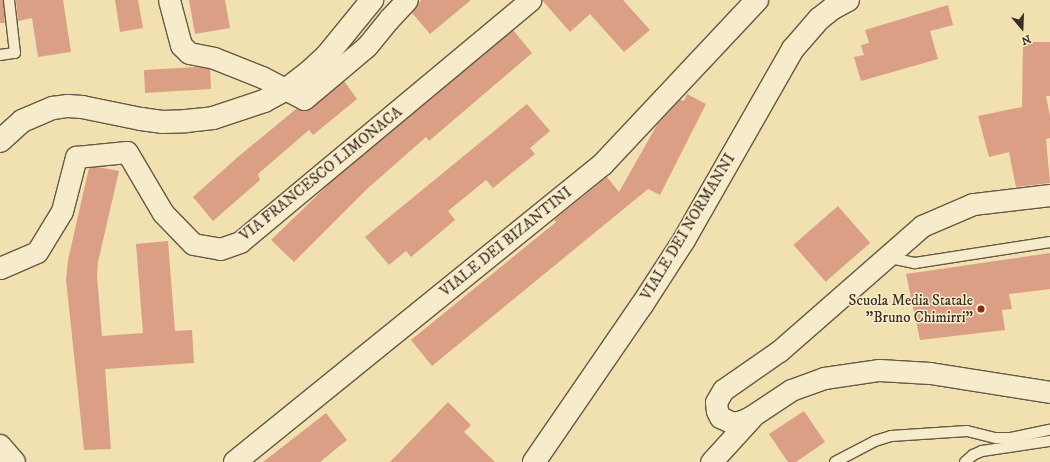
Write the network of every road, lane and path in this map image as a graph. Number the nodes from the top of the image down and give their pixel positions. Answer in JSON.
{"nodes":[{"id":1,"x":9,"y":0,"type":"edge"},
{"id":2,"x":169,"y":0,"type":"edge"},
{"id":3,"x":372,"y":0,"type":"edge"},
{"id":4,"x":407,"y":0,"type":"edge"},
{"id":5,"x":530,"y":0,"type":"edge"},
{"id":6,"x":757,"y":0,"type":"edge"},
{"id":7,"x":848,"y":0,"type":"edge"},
{"id":8,"x":0,"y":55,"type":"edge"},
{"id":9,"x":287,"y":89,"type":"junction"},
{"id":10,"x":0,"y":141,"type":"edge"},
{"id":11,"x":1050,"y":195,"type":"edge"},
{"id":12,"x":1050,"y":242,"type":"edge"},
{"id":13,"x":886,"y":257,"type":"junction"},
{"id":14,"x":0,"y":268,"type":"edge"},
{"id":15,"x":1050,"y":392,"type":"edge"},
{"id":16,"x":752,"y":416,"type":"junction"},
{"id":17,"x":1050,"y":430,"type":"edge"},
{"id":18,"x":1050,"y":441,"type":"edge"},
{"id":19,"x":0,"y":446,"type":"edge"},
{"id":20,"x":14,"y":462,"type":"edge"},
{"id":21,"x":235,"y":462,"type":"edge"},
{"id":22,"x":534,"y":462,"type":"edge"},
{"id":23,"x":711,"y":462,"type":"edge"},
{"id":24,"x":835,"y":462,"type":"edge"},
{"id":25,"x":965,"y":462,"type":"edge"}],
"edges":[{"from":1,"to":8,"type":"lane"},
{"from":2,"to":9,"type":"street"},
{"from":3,"to":9,"type":"street"},
{"from":4,"to":9,"type":"street"},
{"from":5,"to":14,"type":"street","name":"VIA FRANCESCO LIMONACA"},
{"from":6,"to":21,"type":"street","name":"VIALE DEI BIZANTINI"},
{"from":7,"to":22,"type":"street","name":"VIALE DEI NORMANNI"},
{"from":9,"to":10,"type":"street"},
{"from":11,"to":13,"type":"street"},
{"from":12,"to":13,"type":"lane"},
{"from":13,"to":16,"type":"street"},
{"from":15,"to":16,"type":"street"},
{"from":16,"to":23,"type":"street"},
{"from":17,"to":24,"type":"lane"},
{"from":18,"to":25,"type":"lane"},
{"from":19,"to":20,"type":"street"}]}
